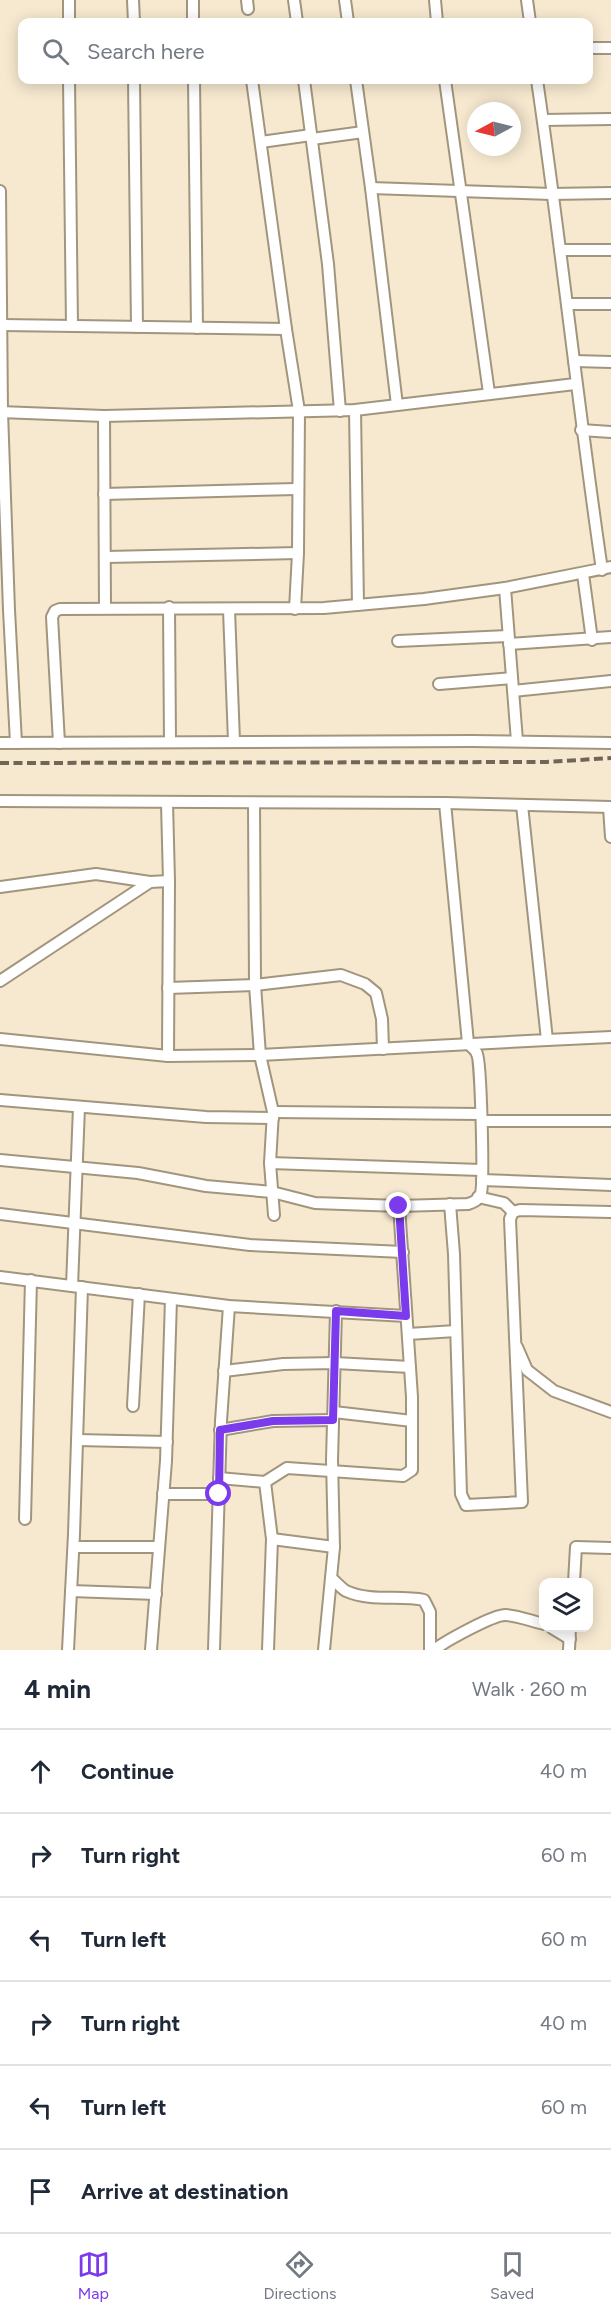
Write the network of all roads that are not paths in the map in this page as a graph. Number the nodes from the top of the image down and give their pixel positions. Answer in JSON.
{"nodes":[{"id":1,"x":69,"y":0,"type":"edge"},
{"id":2,"x":133,"y":0,"type":"edge"},
{"id":3,"x":193,"y":0,"type":"edge"},
{"id":4,"x":294,"y":0,"type":"edge"},
{"id":5,"x":345,"y":0,"type":"edge"},
{"id":6,"x":435,"y":0,"type":"edge"},
{"id":7,"x":527,"y":0,"type":"edge"},
{"id":8,"x":69,"y":18,"type":"edge"},
{"id":9,"x":134,"y":18,"type":"edge"},
{"id":10,"x":193,"y":18,"type":"edge"},
{"id":11,"x":296,"y":18,"type":"edge"},
{"id":12,"x":347,"y":18,"type":"edge"},
{"id":13,"x":437,"y":18,"type":"edge"},
{"id":14,"x":529,"y":18,"type":"edge"},
{"id":15,"x":593,"y":48,"type":"edge"},
{"id":16,"x":611,"y":48,"type":"edge"},
{"id":17,"x":69,"y":84,"type":"edge"},
{"id":18,"x":134,"y":84,"type":"edge"},
{"id":19,"x":194,"y":84,"type":"edge"},
{"id":20,"x":253,"y":84,"type":"edge"},
{"id":21,"x":305,"y":84,"type":"edge"},
{"id":22,"x":357,"y":84,"type":"edge"},
{"id":23,"x":446,"y":84,"type":"edge"},
{"id":24,"x":538,"y":84,"type":"edge"},
{"id":25,"x":611,"y":119,"type":"edge"},
{"id":26,"x":543,"y":120,"type":"junction"},
{"id":27,"x":363,"y":132,"type":"junction"},
{"id":28,"x":312,"y":137,"type":"junction"},
{"id":29,"x":261,"y":142,"type":"junction"},
{"id":30,"x":371,"y":188,"type":"junction"},
{"id":31,"x":0,"y":191,"type":"edge"},
{"id":32,"x":459,"y":191,"type":"junction"},
{"id":33,"x":611,"y":193,"type":"edge"},
{"id":34,"x":551,"y":194,"type":"junction"},
{"id":35,"x":560,"y":250,"type":"junction"},
{"id":36,"x":611,"y":250,"type":"edge"},
{"id":37,"x":567,"y":304,"type":"junction"},
{"id":38,"x":611,"y":304,"type":"edge"},
{"id":39,"x":1,"y":319,"type":"edge"},
{"id":40,"x":72,"y":326,"type":"junction"},
{"id":41,"x":137,"y":327,"type":"junction"},
{"id":42,"x":197,"y":328,"type":"junction"},
{"id":43,"x":286,"y":329,"type":"junction"},
{"id":44,"x":574,"y":361,"type":"junction"},
{"id":45,"x":611,"y":362,"type":"edge"},
{"id":46,"x":575,"y":384,"type":"junction"},
{"id":47,"x":489,"y":393,"type":"junction"},
{"id":48,"x":397,"y":405,"type":"junction"},
{"id":49,"x":355,"y":410,"type":"junction"},
{"id":50,"x":299,"y":411,"type":"junction"},
{"id":51,"x":340,"y":411,"type":"junction"},
{"id":52,"x":1,"y":412,"type":"edge"},
{"id":53,"x":104,"y":416,"type":"junction"},
{"id":54,"x":581,"y":430,"type":"junction"},
{"id":55,"x":611,"y":432,"type":"edge"},
{"id":56,"x":297,"y":489,"type":"junction"},
{"id":57,"x":104,"y":494,"type":"junction"},
{"id":58,"x":298,"y":553,"type":"junction"},
{"id":59,"x":106,"y":557,"type":"junction"},
{"id":60,"x":606,"y":569,"type":"edge"},
{"id":61,"x":583,"y":574,"type":"junction"},
{"id":62,"x":505,"y":588,"type":"junction"},
{"id":63,"x":358,"y":605,"type":"junction"},
{"id":64,"x":169,"y":607,"type":"junction"},
{"id":65,"x":105,"y":608,"type":"junction"},
{"id":66,"x":295,"y":609,"type":"junction"},
{"id":67,"x":229,"y":610,"type":"junction"},
{"id":68,"x":611,"y":637,"type":"edge"},
{"id":69,"x":509,"y":640,"type":"junction"},
{"id":70,"x":592,"y":640,"type":"junction"},
{"id":71,"x":398,"y":641,"type":"dead end"},
{"id":72,"x":512,"y":678,"type":"junction"},
{"id":73,"x":611,"y":681,"type":"edge"},
{"id":74,"x":439,"y":684,"type":"dead end"},
{"id":75,"x":513,"y":691,"type":"junction"},
{"id":76,"x":234,"y":741,"type":"junction"},
{"id":77,"x":517,"y":741,"type":"junction"},
{"id":78,"x":0,"y":742,"type":"edge"},
{"id":79,"x":16,"y":742,"type":"junction"},
{"id":80,"x":59,"y":742,"type":"junction"},
{"id":81,"x":170,"y":742,"type":"junction"},
{"id":82,"x":611,"y":743,"type":"edge"},
{"id":83,"x":0,"y":801,"type":"edge"},
{"id":84,"x":167,"y":803,"type":"junction"},
{"id":85,"x":254,"y":803,"type":"junction"},
{"id":86,"x":445,"y":804,"type":"junction"},
{"id":87,"x":522,"y":805,"type":"junction"},
{"id":88,"x":610,"y":807,"type":"edge"},
{"id":89,"x":611,"y":837,"type":"edge"},
{"id":90,"x":169,"y":881,"type":"junction"},
{"id":91,"x":150,"y":882,"type":"junction"},
{"id":92,"x":0,"y":887,"type":"edge"},
{"id":93,"x":0,"y":981,"type":"edge"},
{"id":94,"x":255,"y":985,"type":"junction"},
{"id":95,"x":168,"y":988,"type":"junction"},
{"id":96,"x":611,"y":1037,"type":"edge"},
{"id":97,"x":0,"y":1039,"type":"edge"},
{"id":98,"x":547,"y":1040,"type":"junction"},
{"id":99,"x":468,"y":1043,"type":"junction"},
{"id":100,"x":383,"y":1049,"type":"junction"},
{"id":101,"x":260,"y":1055,"type":"junction"},
{"id":102,"x":168,"y":1056,"type":"junction"},
{"id":103,"x":0,"y":1100,"type":"edge"},
{"id":104,"x":80,"y":1107,"type":"junction"},
{"id":105,"x":273,"y":1115,"type":"junction"},
{"id":106,"x":481,"y":1118,"type":"junction"},
{"id":107,"x":611,"y":1121,"type":"edge"},
{"id":108,"x":0,"y":1160,"type":"edge"},
{"id":109,"x":270,"y":1163,"type":"junction"},
{"id":110,"x":76,"y":1167,"type":"junction"},
{"id":111,"x":482,"y":1175,"type":"junction"},
{"id":112,"x":611,"y":1185,"type":"edge"},
{"id":113,"x":272,"y":1192,"type":"junction"},
{"id":114,"x":478,"y":1197,"type":"junction"},
{"id":115,"x":450,"y":1204,"type":"junction"},
{"id":116,"x":399,"y":1206,"type":"junction"},
{"id":117,"x":513,"y":1212,"type":"junction"},
{"id":118,"x":611,"y":1212,"type":"edge"},
{"id":119,"x":0,"y":1214,"type":"edge"},
{"id":120,"x":274,"y":1215,"type":"dead end"},
{"id":121,"x":75,"y":1225,"type":"junction"},
{"id":122,"x":403,"y":1252,"type":"junction"},
{"id":123,"x":0,"y":1276,"type":"edge"},
{"id":124,"x":31,"y":1280,"type":"junction"},
{"id":125,"x":77,"y":1286,"type":"junction"},
{"id":126,"x":139,"y":1294,"type":"junction"},
{"id":127,"x":171,"y":1299,"type":"junction"},
{"id":128,"x":229,"y":1306,"type":"junction"},
{"id":129,"x":336,"y":1311,"type":"junction"},
{"id":130,"x":406,"y":1316,"type":"junction"},
{"id":131,"x":456,"y":1331,"type":"junction"},
{"id":132,"x":408,"y":1334,"type":"junction"},
{"id":133,"x":515,"y":1344,"type":"junction"},
{"id":134,"x":335,"y":1363,"type":"junction"},
{"id":135,"x":410,"y":1367,"type":"junction"},
{"id":136,"x":224,"y":1371,"type":"junction"},
{"id":137,"x":133,"y":1406,"type":"dead end"},
{"id":138,"x":611,"y":1412,"type":"edge"},
{"id":139,"x":334,"y":1416,"type":"junction"},
{"id":140,"x":412,"y":1421,"type":"junction"},
{"id":141,"x":220,"y":1430,"type":"junction"},
{"id":142,"x":77,"y":1440,"type":"junction"},
{"id":143,"x":167,"y":1442,"type":"junction"},
{"id":144,"x":333,"y":1473,"type":"junction"},
{"id":145,"x":219,"y":1478,"type":"junction"},
{"id":146,"x":265,"y":1482,"type":"junction"},
{"id":147,"x":164,"y":1494,"type":"junction"},
{"id":148,"x":219,"y":1494,"type":"junction"},
{"id":149,"x":25,"y":1519,"type":"dead end"},
{"id":150,"x":272,"y":1539,"type":"junction"},
{"id":151,"x":74,"y":1547,"type":"junction"},
{"id":152,"x":159,"y":1547,"type":"junction"},
{"id":153,"x":334,"y":1547,"type":"junction"},
{"id":154,"x":611,"y":1548,"type":"edge"},
{"id":155,"x":331,"y":1578,"type":"junction"},
{"id":156,"x":574,"y":1578,"type":"edge"},
{"id":157,"x":71,"y":1591,"type":"junction"},
{"id":158,"x":156,"y":1594,"type":"junction"},
{"id":159,"x":539,"y":1623,"type":"edge"},
{"id":160,"x":68,"y":1650,"type":"edge"},
{"id":161,"x":151,"y":1650,"type":"edge"},
{"id":162,"x":214,"y":1650,"type":"edge"},
{"id":163,"x":268,"y":1650,"type":"edge"},
{"id":164,"x":324,"y":1650,"type":"edge"},
{"id":165,"x":432,"y":1650,"type":"edge"}],
"edges":[{"from":1,"to":8,"type":"street"},
{"from":2,"to":9,"type":"street"},
{"from":3,"to":10,"type":"street"},
{"from":4,"to":11,"type":"street"},
{"from":5,"to":12,"type":"street"},
{"from":6,"to":13,"type":"street"},
{"from":7,"to":14,"type":"street"},
{"from":15,"to":16,"type":"street"},
{"from":17,"to":40,"type":"street"},
{"from":18,"to":41,"type":"street"},
{"from":19,"to":42,"type":"street"},
{"from":20,"to":29,"type":"street"},
{"from":21,"to":28,"type":"street"},
{"from":22,"to":27,"type":"street"},
{"from":23,"to":32,"type":"street"},
{"from":24,"to":26,"type":"street"},
{"from":25,"to":26,"type":"street"},
{"from":26,"to":34,"type":"street"},
{"from":27,"to":28,"type":"street"},
{"from":27,"to":30,"type":"street"},
{"from":28,"to":29,"type":"street"},
{"from":28,"to":51,"type":"street"},
{"from":29,"to":43,"type":"street"},
{"from":30,"to":32,"type":"street"},
{"from":30,"to":48,"type":"street"},
{"from":31,"to":39,"type":"street"},
{"from":32,"to":34,"type":"street"},
{"from":32,"to":47,"type":"street"},
{"from":33,"to":34,"type":"street"},
{"from":34,"to":35,"type":"street"},
{"from":35,"to":36,"type":"street"},
{"from":35,"to":37,"type":"street"},
{"from":37,"to":38,"type":"street"},
{"from":37,"to":44,"type":"street"},
{"from":39,"to":40,"type":"street"},
{"from":39,"to":52,"type":"street"},
{"from":40,"to":41,"type":"street"},
{"from":41,"to":42,"type":"street"},
{"from":42,"to":43,"type":"street"},
{"from":43,"to":50,"type":"street"},
{"from":44,"to":45,"type":"street"},
{"from":44,"to":46,"type":"street"},
{"from":46,"to":47,"type":"street"},
{"from":46,"to":54,"type":"street"},
{"from":47,"to":48,"type":"street"},
{"from":48,"to":49,"type":"street"},
{"from":49,"to":51,"type":"street"},
{"from":49,"to":63,"type":"street"},
{"from":50,"to":51,"type":"street"},
{"from":50,"to":53,"type":"street"},
{"from":50,"to":56,"type":"street"},
{"from":52,"to":53,"type":"street"},
{"from":52,"to":79,"type":"street"},
{"from":53,"to":57,"type":"street"},
{"from":54,"to":55,"type":"street"},
{"from":54,"to":60,"type":"street"},
{"from":56,"to":57,"type":"street"},
{"from":56,"to":58,"type":"street"},
{"from":57,"to":59,"type":"street"},
{"from":58,"to":59,"type":"street"},
{"from":58,"to":66,"type":"street"},
{"from":59,"to":65,"type":"street"},
{"from":60,"to":61,"type":"street"},
{"from":61,"to":62,"type":"street"},
{"from":61,"to":70,"type":"street"},
{"from":62,"to":63,"type":"street"},
{"from":62,"to":69,"type":"street"},
{"from":63,"to":66,"type":"street"},
{"from":64,"to":65,"type":"street"},
{"from":64,"to":67,"type":"street"},
{"from":64,"to":81,"type":"street"},
{"from":65,"to":80,"type":"street"},
{"from":66,"to":67,"type":"street"},
{"from":67,"to":76,"type":"street"},
{"from":68,"to":70,"type":"street"},
{"from":69,"to":70,"type":"street"},
{"from":69,"to":71,"type":"street"},
{"from":69,"to":72,"type":"street"},
{"from":72,"to":74,"type":"street"},
{"from":72,"to":75,"type":"street"},
{"from":73,"to":75,"type":"street"},
{"from":75,"to":77,"type":"street"},
{"from":76,"to":77,"type":"street"},
{"from":76,"to":81,"type":"street"},
{"from":77,"to":82,"type":"street"},
{"from":78,"to":79,"type":"street"},
{"from":79,"to":80,"type":"street"},
{"from":80,"to":81,"type":"street"},
{"from":83,"to":84,"type":"street"},
{"from":84,"to":85,"type":"street"},
{"from":84,"to":90,"type":"street"},
{"from":85,"to":86,"type":"street"},
{"from":85,"to":94,"type":"street"},
{"from":86,"to":87,"type":"street"},
{"from":86,"to":99,"type":"street"},
{"from":87,"to":88,"type":"street"},
{"from":87,"to":98,"type":"street"},
{"from":88,"to":89,"type":"street"},
{"from":90,"to":91,"type":"street"},
{"from":90,"to":95,"type":"street"},
{"from":91,"to":92,"type":"street"},
{"from":91,"to":93,"type":"street"},
{"from":94,"to":95,"type":"street"},
{"from":94,"to":100,"type":"street"},
{"from":94,"to":101,"type":"street"},
{"from":95,"to":102,"type":"street"},
{"from":96,"to":98,"type":"street"},
{"from":97,"to":102,"type":"street"},
{"from":98,"to":99,"type":"street"},
{"from":99,"to":100,"type":"street"},
{"from":99,"to":106,"type":"street"},
{"from":100,"to":101,"type":"street"},
{"from":101,"to":102,"type":"street"},
{"from":101,"to":105,"type":"street"},
{"from":103,"to":104,"type":"street"},
{"from":104,"to":105,"type":"street"},
{"from":104,"to":110,"type":"street"},
{"from":105,"to":106,"type":"street"},
{"from":105,"to":109,"type":"street"},
{"from":106,"to":107,"type":"street"},
{"from":106,"to":111,"type":"street"},
{"from":108,"to":110,"type":"street"},
{"from":109,"to":111,"type":"street"},
{"from":109,"to":113,"type":"street"},
{"from":110,"to":113,"type":"street"},
{"from":110,"to":121,"type":"street"},
{"from":111,"to":112,"type":"street"},
{"from":111,"to":114,"type":"street"},
{"from":113,"to":116,"type":"street"},
{"from":113,"to":120,"type":"street"},
{"from":114,"to":115,"type":"street"},
{"from":114,"to":117,"type":"street"},
{"from":115,"to":116,"type":"street"},
{"from":115,"to":131,"type":"street"},
{"from":116,"to":122,"type":"street"},
{"from":117,"to":118,"type":"street"},
{"from":117,"to":133,"type":"street"},
{"from":119,"to":121,"type":"street"},
{"from":121,"to":122,"type":"street"},
{"from":121,"to":125,"type":"street"},
{"from":122,"to":130,"type":"street"},
{"from":123,"to":124,"type":"street"},
{"from":124,"to":125,"type":"street"},
{"from":124,"to":149,"type":"street"},
{"from":125,"to":126,"type":"street"},
{"from":125,"to":142,"type":"street"},
{"from":126,"to":127,"type":"street"},
{"from":126,"to":137,"type":"street"},
{"from":127,"to":128,"type":"street"},
{"from":127,"to":143,"type":"street"},
{"from":128,"to":129,"type":"street"},
{"from":128,"to":136,"type":"street"},
{"from":129,"to":130,"type":"street"},
{"from":129,"to":134,"type":"street"},
{"from":130,"to":132,"type":"street"},
{"from":131,"to":132,"type":"street"},
{"from":131,"to":133,"type":"street"},
{"from":132,"to":135,"type":"street"},
{"from":133,"to":138,"type":"street"},
{"from":134,"to":135,"type":"street"},
{"from":134,"to":136,"type":"street"},
{"from":134,"to":139,"type":"street"},
{"from":135,"to":140,"type":"street"},
{"from":136,"to":141,"type":"street"},
{"from":139,"to":140,"type":"street"},
{"from":139,"to":141,"type":"street"},
{"from":139,"to":144,"type":"street"},
{"from":140,"to":144,"type":"street"},
{"from":141,"to":145,"type":"street"},
{"from":142,"to":143,"type":"street"},
{"from":142,"to":151,"type":"street"},
{"from":143,"to":147,"type":"street"},
{"from":144,"to":146,"type":"street"},
{"from":144,"to":153,"type":"street"},
{"from":145,"to":146,"type":"street"},
{"from":145,"to":148,"type":"street"},
{"from":146,"to":150,"type":"street"},
{"from":147,"to":148,"type":"street"},
{"from":147,"to":152,"type":"street"},
{"from":148,"to":162,"type":"street"},
{"from":150,"to":153,"type":"street"},
{"from":150,"to":163,"type":"street"},
{"from":151,"to":152,"type":"street"},
{"from":151,"to":157,"type":"street"},
{"from":152,"to":158,"type":"street"},
{"from":153,"to":155,"type":"street"},
{"from":154,"to":156,"type":"street"},
{"from":155,"to":164,"type":"street"},
{"from":155,"to":165,"type":"street"},
{"from":157,"to":158,"type":"street"},
{"from":157,"to":160,"type":"street"},
{"from":158,"to":161,"type":"street"},
{"from":159,"to":165,"type":"street"}]}
